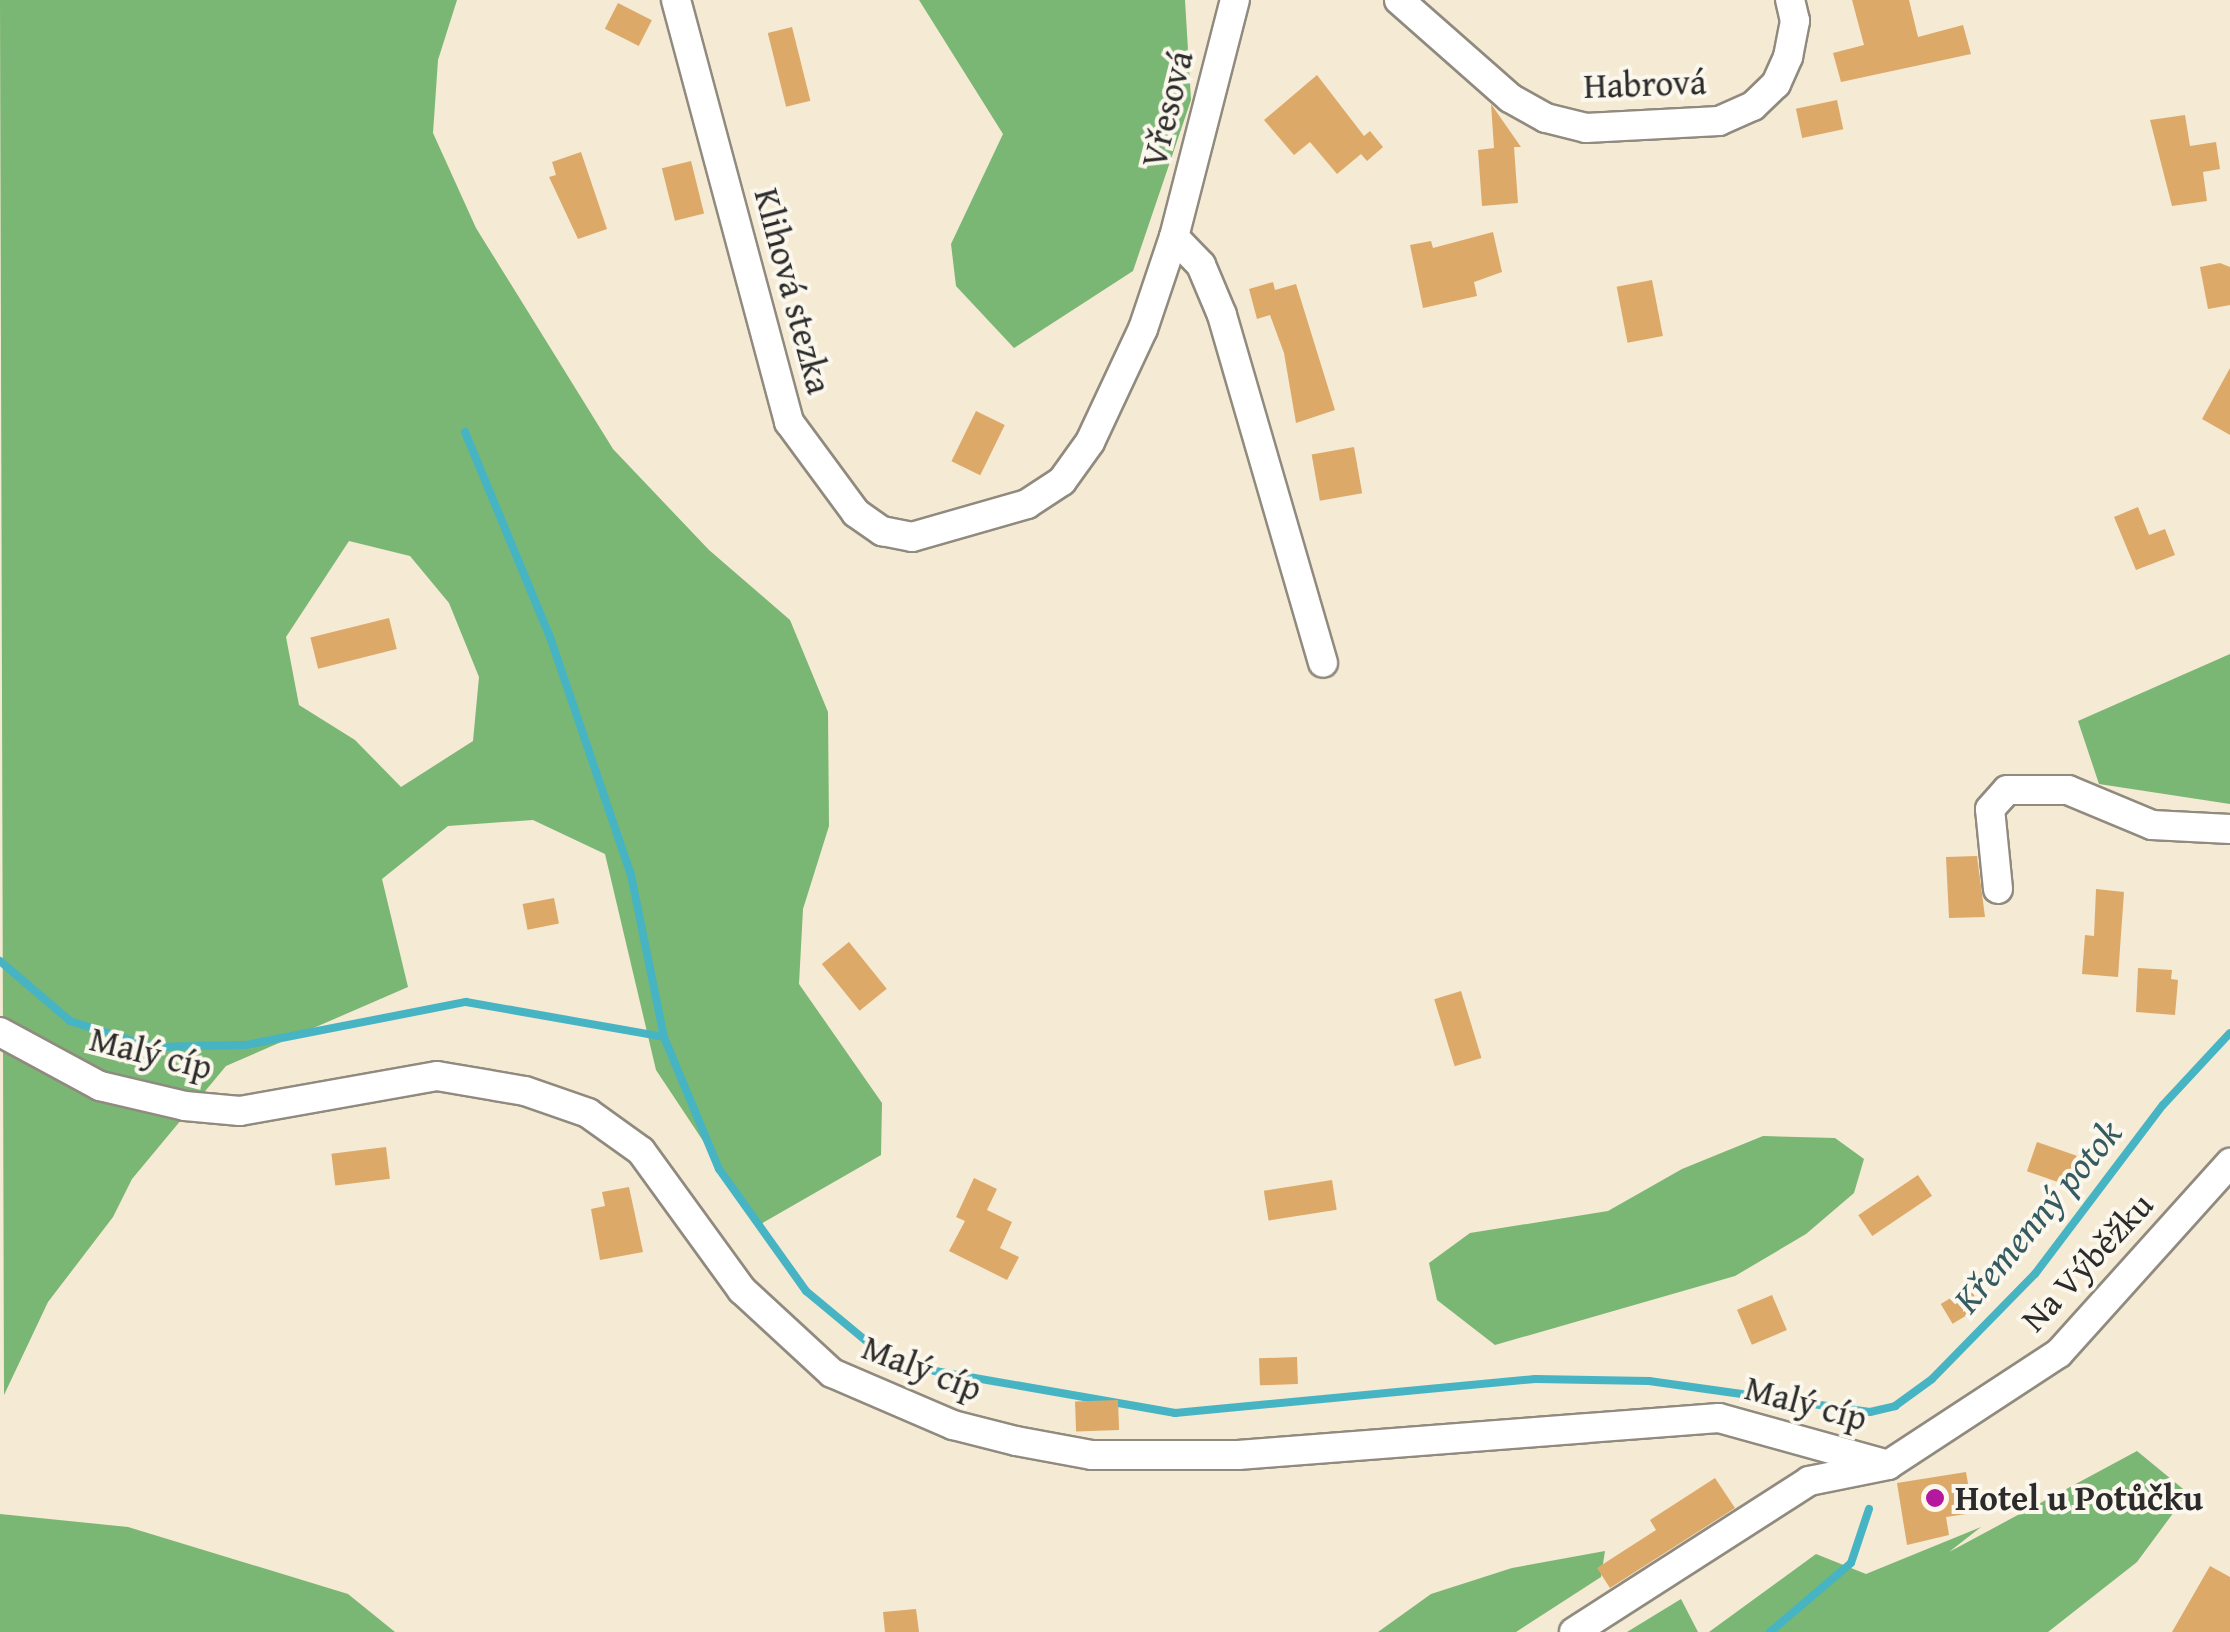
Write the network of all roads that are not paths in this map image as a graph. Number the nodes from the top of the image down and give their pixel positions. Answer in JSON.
{"nodes":[{"id":1,"x":676,"y":0,"type":"edge"},
{"id":2,"x":1235,"y":0,"type":"edge"},
{"id":3,"x":1399,"y":0,"type":"edge"},
{"id":4,"x":1790,"y":0,"type":"edge"},
{"id":5,"x":1174,"y":237,"type":"junction"},
{"id":6,"x":1322,"y":664,"type":"dead end"},
{"id":7,"x":2230,"y":830,"type":"edge"},
{"id":8,"x":1998,"y":889,"type":"dead end"},
{"id":9,"x":0,"y":1032,"type":"edge"},
{"id":10,"x":2230,"y":1163,"type":"edge"},
{"id":11,"x":1888,"y":1465,"type":"junction"},
{"id":12,"x":1574,"y":1632,"type":"edge"}],
"edges":[{"from":1,"to":5,"type":"street","name":"Klihová stezka"},
{"from":2,"to":5,"type":"street","name":"Vřesová"},
{"from":3,"to":4,"type":"street","name":"Habrová"},
{"from":5,"to":6,"type":"street"},
{"from":7,"to":8,"type":"street"},
{"from":9,"to":11,"type":"street","name":"Malý cíp"},
{"from":10,"to":11,"type":"street","name":"Na Výběžku"},
{"from":11,"to":12,"type":"street","name":"Na Výběžku"}]}
